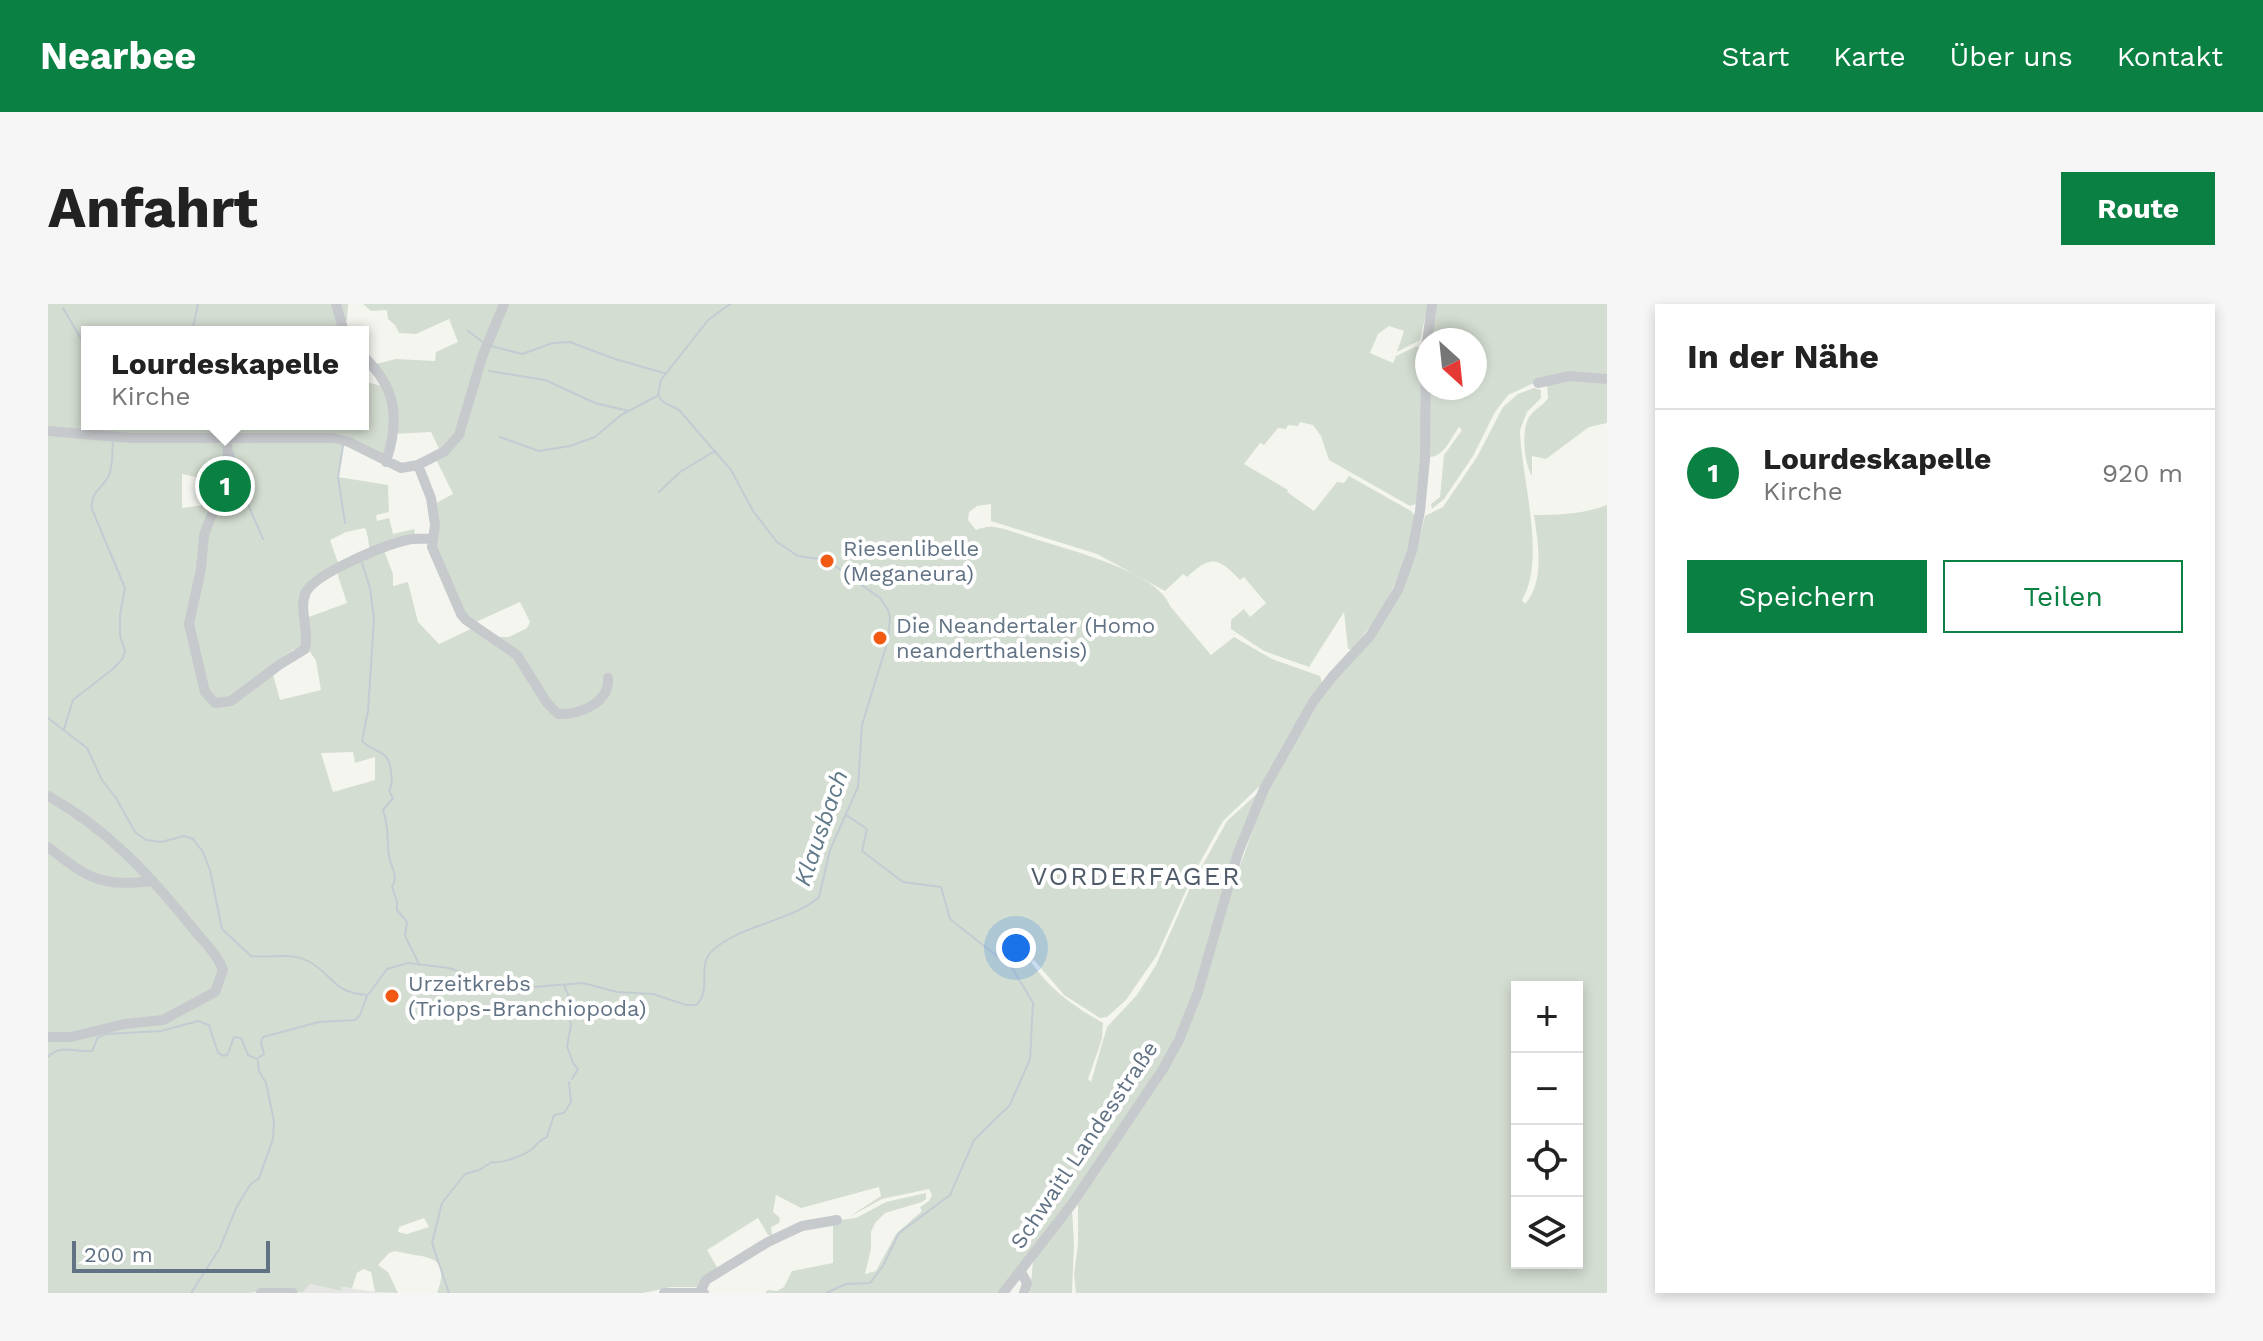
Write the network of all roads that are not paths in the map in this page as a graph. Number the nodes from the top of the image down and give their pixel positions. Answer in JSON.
{"nodes":[{"id":1,"x":336,"y":304,"type":"edge"},
{"id":2,"x":504,"y":304,"type":"edge"},
{"id":3,"x":1432,"y":304,"type":"edge"},
{"id":4,"x":342,"y":326,"type":"edge"},
{"id":5,"x":369,"y":364,"type":"edge"},
{"id":6,"x":1607,"y":379,"type":"edge"},
{"id":7,"x":1538,"y":383,"type":"dead end"},
{"id":8,"x":48,"y":431,"type":"edge"},
{"id":9,"x":227,"y":437,"type":"junction"},
{"id":10,"x":386,"y":462,"type":"junction"},
{"id":11,"x":418,"y":465,"type":"junction"},
{"id":12,"x":432,"y":539,"type":"junction"},
{"id":13,"x":608,"y":678,"type":"dead end"},
{"id":14,"x":48,"y":796,"type":"edge"},
{"id":15,"x":48,"y":847,"type":"edge"},
{"id":16,"x":153,"y":881,"type":"junction"},
{"id":17,"x":48,"y":1037,"type":"edge"},
{"id":18,"x":837,"y":1220,"type":"dead end"},
{"id":19,"x":1021,"y":1272,"type":"junction"},
{"id":20,"x":261,"y":1293,"type":"edge"},
{"id":21,"x":293,"y":1293,"type":"edge"},
{"id":22,"x":664,"y":1293,"type":"edge"},
{"id":23,"x":703,"y":1293,"type":"edge"},
{"id":24,"x":1003,"y":1293,"type":"edge"},
{"id":25,"x":1024,"y":1293,"type":"edge"}],
"edges":[{"from":1,"to":4,"type":"street"},
{"from":2,"to":11,"type":"street"},
{"from":3,"to":19,"type":"street","name":"Schwaitl Landesstraße"},
{"from":5,"to":10,"type":"street"},
{"from":6,"to":7,"type":"street"},
{"from":8,"to":9,"type":"street"},
{"from":9,"to":10,"type":"street"},
{"from":9,"to":12,"type":"street"},
{"from":10,"to":11,"type":"street"},
{"from":11,"to":12,"type":"street"},
{"from":12,"to":13,"type":"street"},
{"from":14,"to":16,"type":"street"},
{"from":15,"to":16,"type":"street"},
{"from":16,"to":17,"type":"street"},
{"from":18,"to":23,"type":"street"},
{"from":19,"to":24,"type":"street","name":"Schwaitl Landesstraße"},
{"from":19,"to":25,"type":"street"},
{"from":20,"to":21,"type":"street"},
{"from":22,"to":23,"type":"street"}]}
